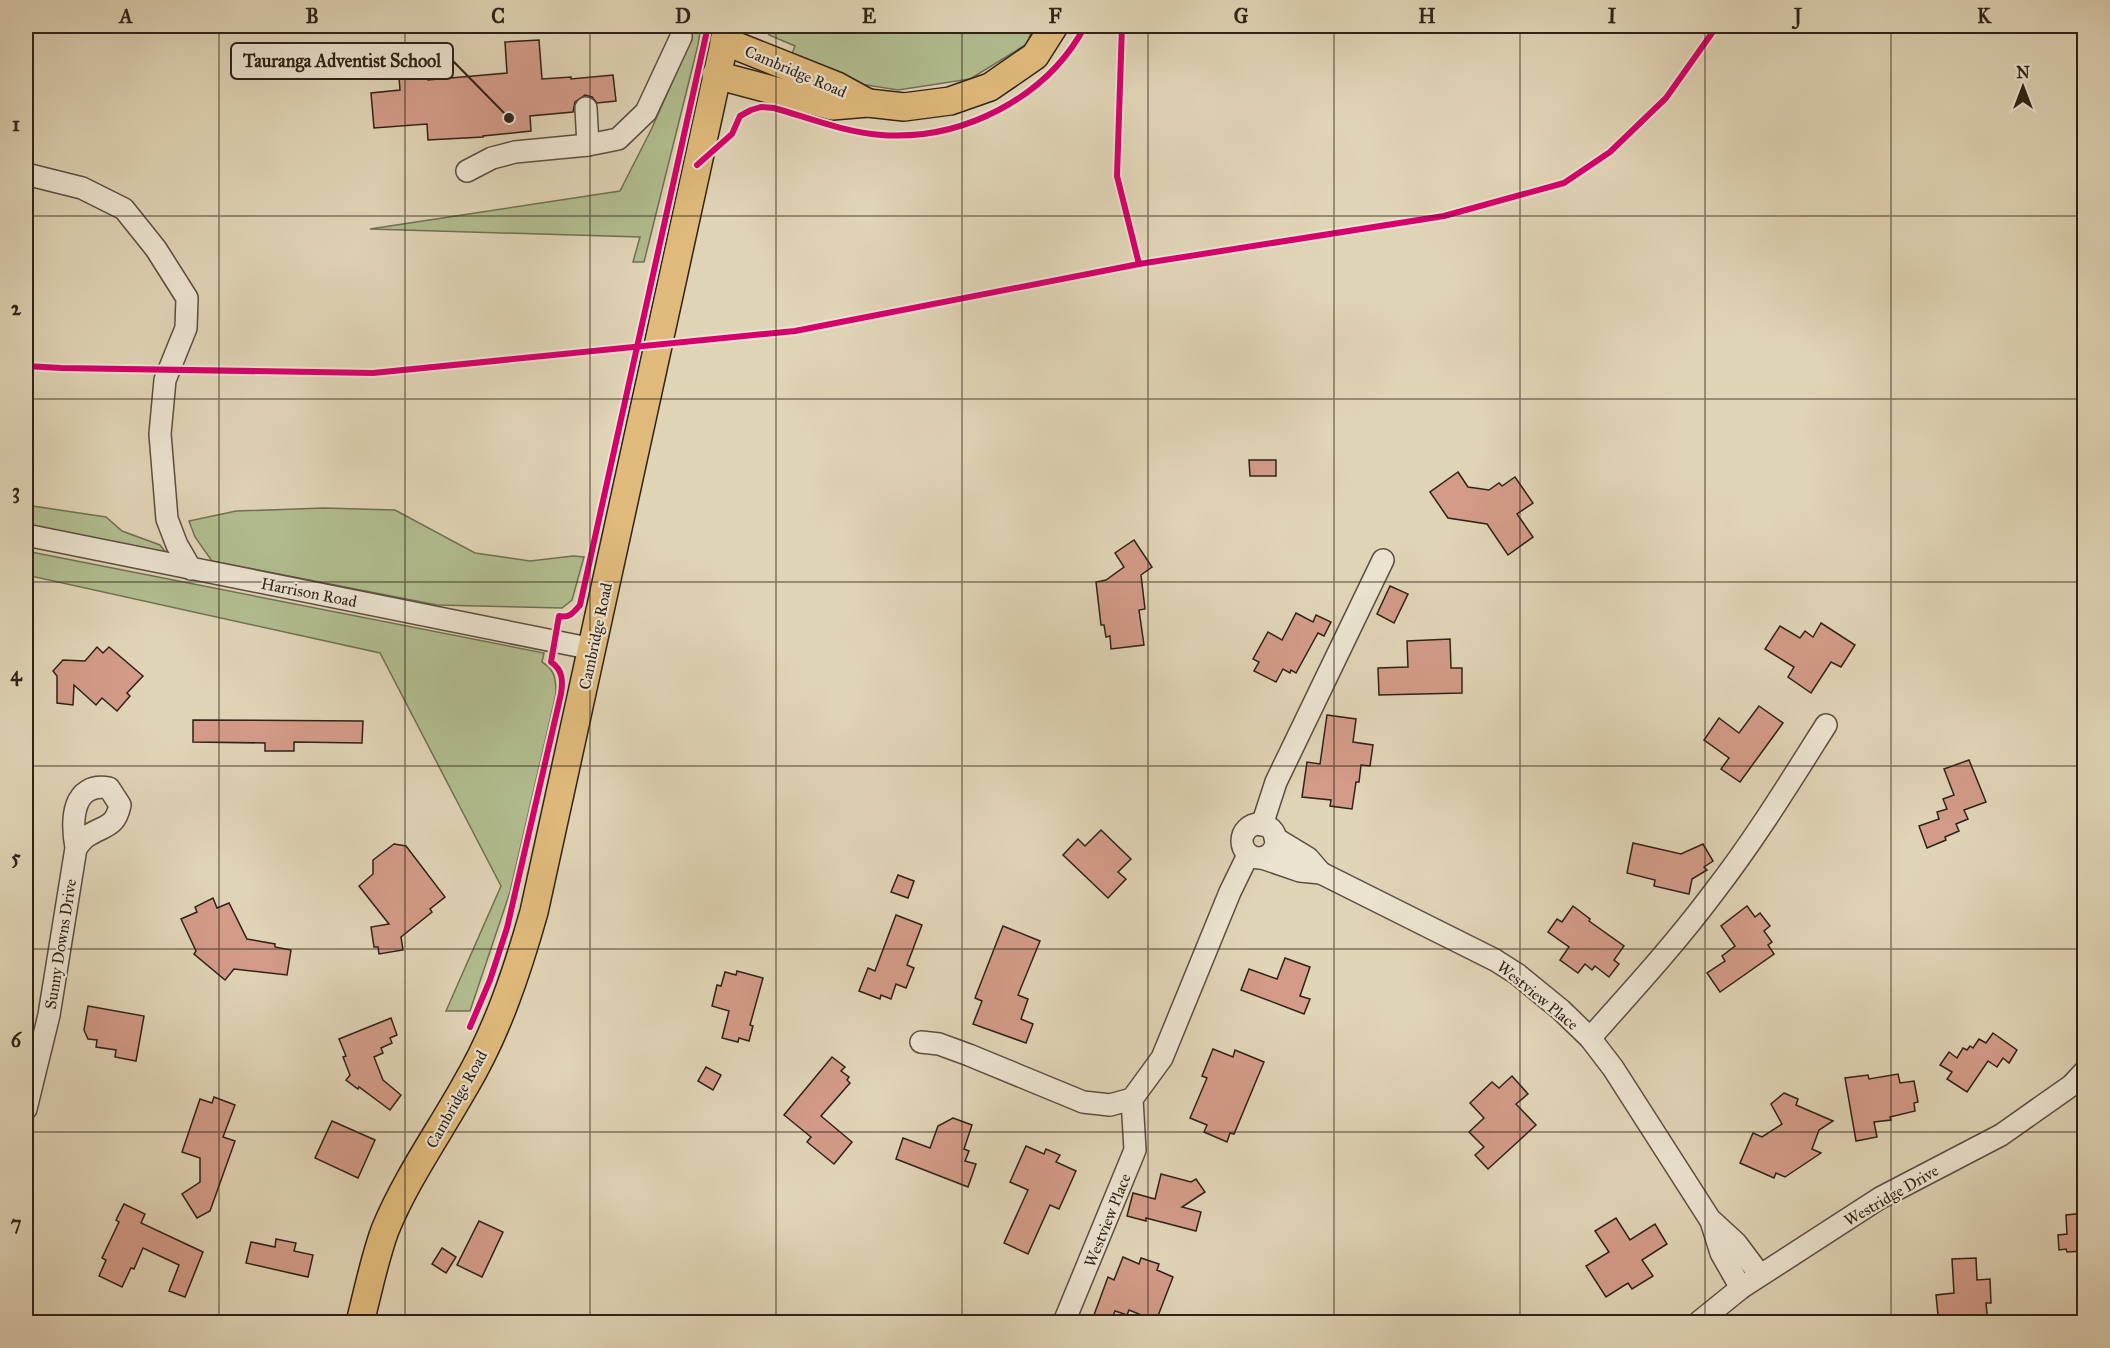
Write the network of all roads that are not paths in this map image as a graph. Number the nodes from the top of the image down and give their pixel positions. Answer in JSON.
{"nodes":[{"id":1,"x":681,"y":26,"type":"edge"},
{"id":2,"x":1054,"y":26,"type":"edge"},
{"id":3,"x":726,"y":33,"type":"edge"},
{"id":4,"x":716,"y":75,"type":"junction"},
{"id":5,"x":868,"y":103,"type":"junction"},
{"id":6,"x":586,"y":108,"type":"dead end"},
{"id":7,"x":588,"y":145,"type":"junction"},
{"id":8,"x":467,"y":171,"type":"dead end"},
{"id":9,"x":26,"y":174,"type":"edge"},
{"id":10,"x":26,"y":535,"type":"edge"},
{"id":11,"x":1383,"y":560,"type":"dead end"},
{"id":12,"x":191,"y":569,"type":"junction"},
{"id":13,"x":593,"y":649,"type":"junction"},
{"id":14,"x":1826,"y":725,"type":"dead end"},
{"id":15,"x":1269,"y":831,"type":"junction"},
{"id":16,"x":76,"y":848,"type":"dead end"},
{"id":17,"x":1255,"y":856,"type":"junction"},
{"id":18,"x":1321,"y":873,"type":"junction"},
{"id":19,"x":1590,"y":1038,"type":"junction"},
{"id":20,"x":921,"y":1042,"type":"dead end"},
{"id":21,"x":2085,"y":1072,"type":"edge"},
{"id":22,"x":1132,"y":1099,"type":"junction"},
{"id":23,"x":26,"y":1109,"type":"edge"},
{"id":24,"x":1711,"y":1221,"type":"junction"},
{"id":25,"x":1760,"y":1275,"type":"junction"},
{"id":26,"x":1741,"y":1288,"type":"junction"},
{"id":27,"x":360,"y":1323,"type":"edge"},
{"id":28,"x":1064,"y":1323,"type":"edge"},
{"id":29,"x":1699,"y":1323,"type":"edge"}],
"edges":[{"from":1,"to":7,"type":"street"},
{"from":2,"to":5,"type":"main road","name":"Cambridge Road"},
{"from":3,"to":4,"type":"main road"},
{"from":3,"to":5,"type":"main road","name":"Cambridge Road"},
{"from":4,"to":5,"type":"main road","name":"Cambridge Road"},
{"from":4,"to":13,"type":"main road","name":"Cambridge Road"},
{"from":6,"to":7,"type":"street"},
{"from":7,"to":8,"type":"street"},
{"from":9,"to":12,"type":"street"},
{"from":10,"to":12,"type":"street","name":"Harrison Road"},
{"from":11,"to":15,"type":"street"},
{"from":12,"to":13,"type":"street","name":"Harrison Road"},
{"from":13,"to":27,"type":"main road","name":"Cambridge Road"},
{"from":14,"to":19,"type":"street"},
{"from":15,"to":17,"type":"street"},
{"from":15,"to":17,"type":"street"},
{"from":15,"to":18,"type":"street","name":"Westview Place"},
{"from":16,"to":23,"type":"street","name":"Sunny Downs Drive"},
{"from":17,"to":18,"type":"street","name":"Westview Place"},
{"from":17,"to":22,"type":"street"},
{"from":18,"to":19,"type":"street","name":"Westview Place"},
{"from":19,"to":24,"type":"street","name":"Westview Place"},
{"from":20,"to":22,"type":"street"},
{"from":21,"to":25,"type":"street","name":"Westridge Drive"},
{"from":22,"to":28,"type":"street","name":"Westview Place"},
{"from":24,"to":25,"type":"street","name":"Westview Place"},
{"from":24,"to":26,"type":"street","name":"Westview Place"},
{"from":25,"to":26,"type":"street","name":"Westridge Drive"},
{"from":26,"to":29,"type":"street","name":"Westridge Drive"}]}
